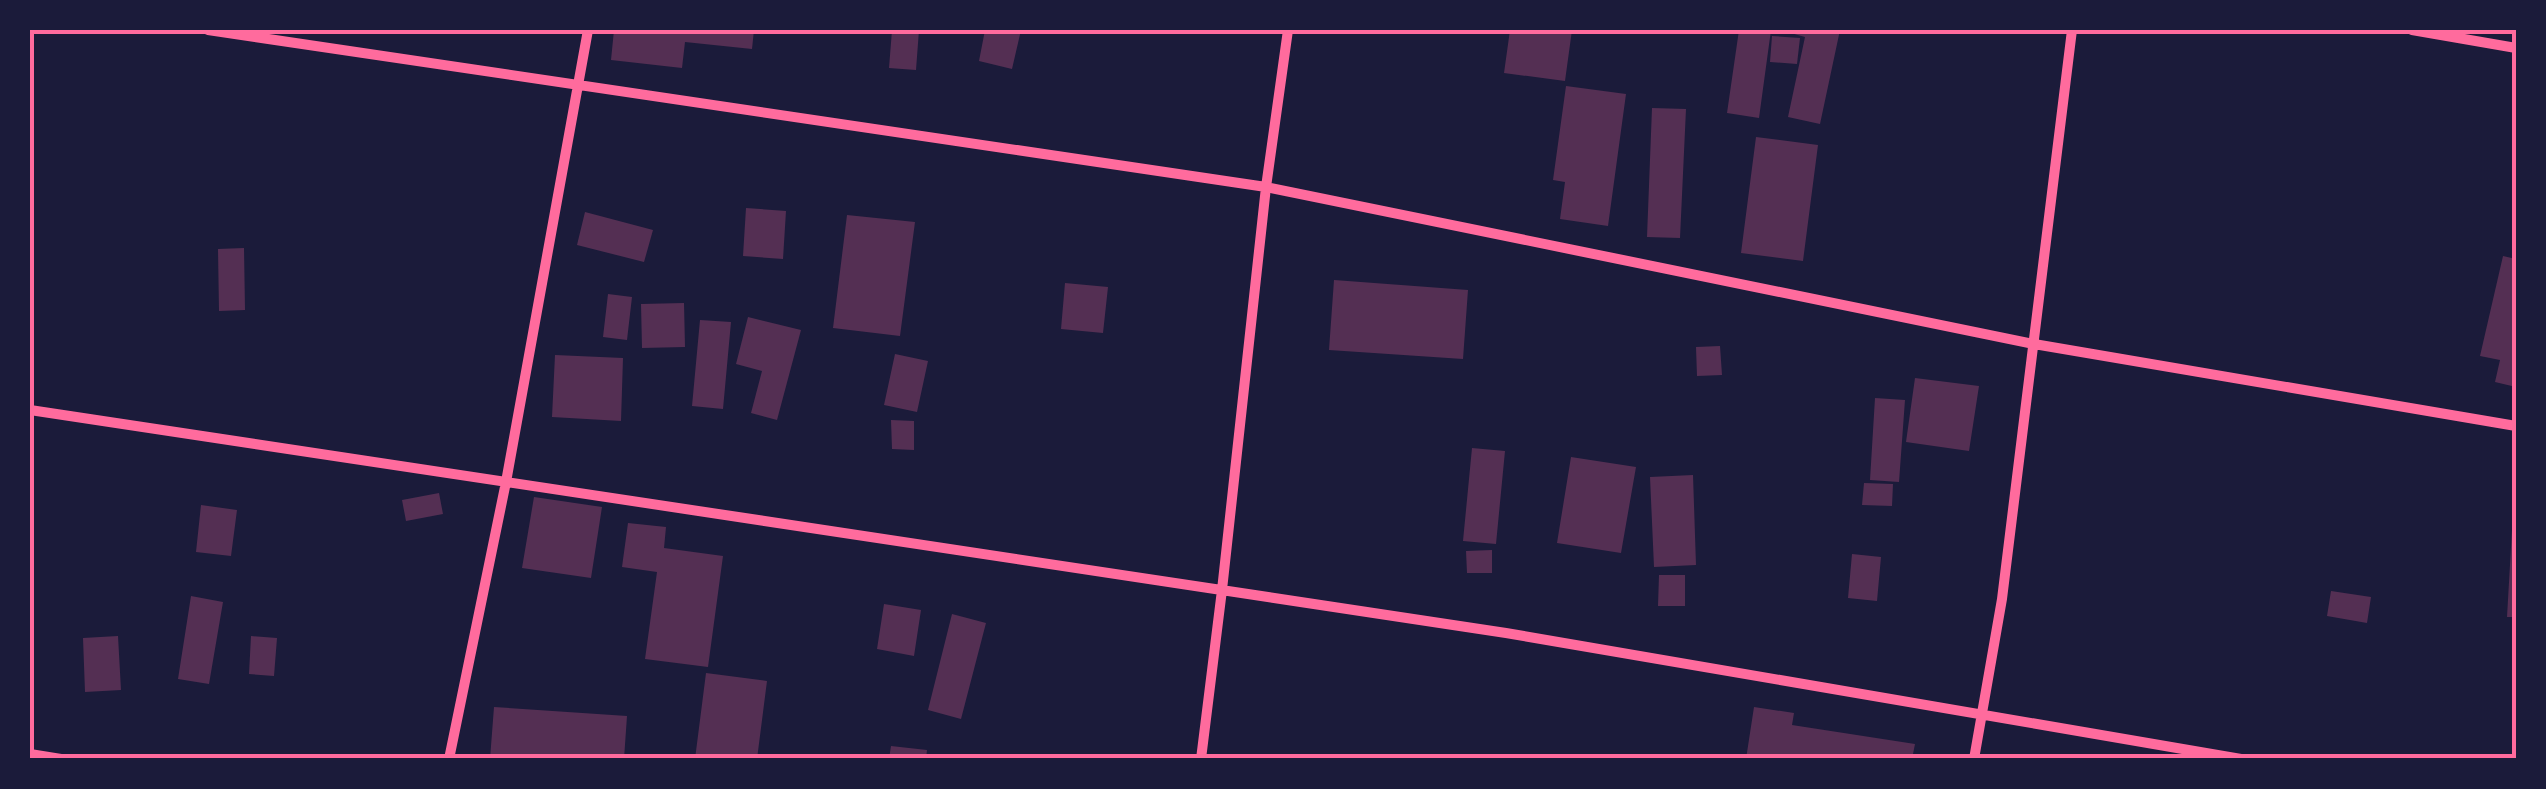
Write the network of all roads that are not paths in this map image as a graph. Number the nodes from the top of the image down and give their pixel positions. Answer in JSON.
{"nodes":[{"id":1,"x":208,"y":30,"type":"edge"},
{"id":2,"x":588,"y":30,"type":"edge"},
{"id":3,"x":1288,"y":30,"type":"edge"},
{"id":4,"x":2072,"y":30,"type":"edge"},
{"id":5,"x":2412,"y":30,"type":"edge"},
{"id":6,"x":2516,"y":48,"type":"edge"},
{"id":7,"x":578,"y":85,"type":"junction"},
{"id":8,"x":1266,"y":187,"type":"junction"},
{"id":9,"x":2034,"y":344,"type":"junction"},
{"id":10,"x":30,"y":410,"type":"edge"},
{"id":11,"x":2516,"y":426,"type":"edge"},
{"id":12,"x":506,"y":482,"type":"junction"},
{"id":13,"x":1222,"y":590,"type":"junction"},
{"id":14,"x":1982,"y":714,"type":"junction"},
{"id":15,"x":30,"y":754,"type":"edge"},
{"id":16,"x":61,"y":759,"type":"edge"},
{"id":17,"x":449,"y":759,"type":"edge"},
{"id":18,"x":1201,"y":759,"type":"edge"},
{"id":19,"x":1974,"y":759,"type":"edge"},
{"id":20,"x":2241,"y":759,"type":"edge"}],
"edges":[{"from":1,"to":7,"type":"street"},
{"from":2,"to":7,"type":"street"},
{"from":3,"to":8,"type":"street"},
{"from":4,"to":9,"type":"street"},
{"from":5,"to":6,"type":"street"},
{"from":7,"to":8,"type":"street"},
{"from":7,"to":12,"type":"street"},
{"from":8,"to":9,"type":"street"},
{"from":8,"to":13,"type":"street"},
{"from":9,"to":11,"type":"street"},
{"from":9,"to":14,"type":"street"},
{"from":10,"to":12,"type":"street"},
{"from":12,"to":13,"type":"street"},
{"from":12,"to":17,"type":"street"},
{"from":13,"to":14,"type":"street"},
{"from":13,"to":18,"type":"street"},
{"from":14,"to":19,"type":"street"},
{"from":14,"to":20,"type":"street"},
{"from":15,"to":16,"type":"street"}]}
